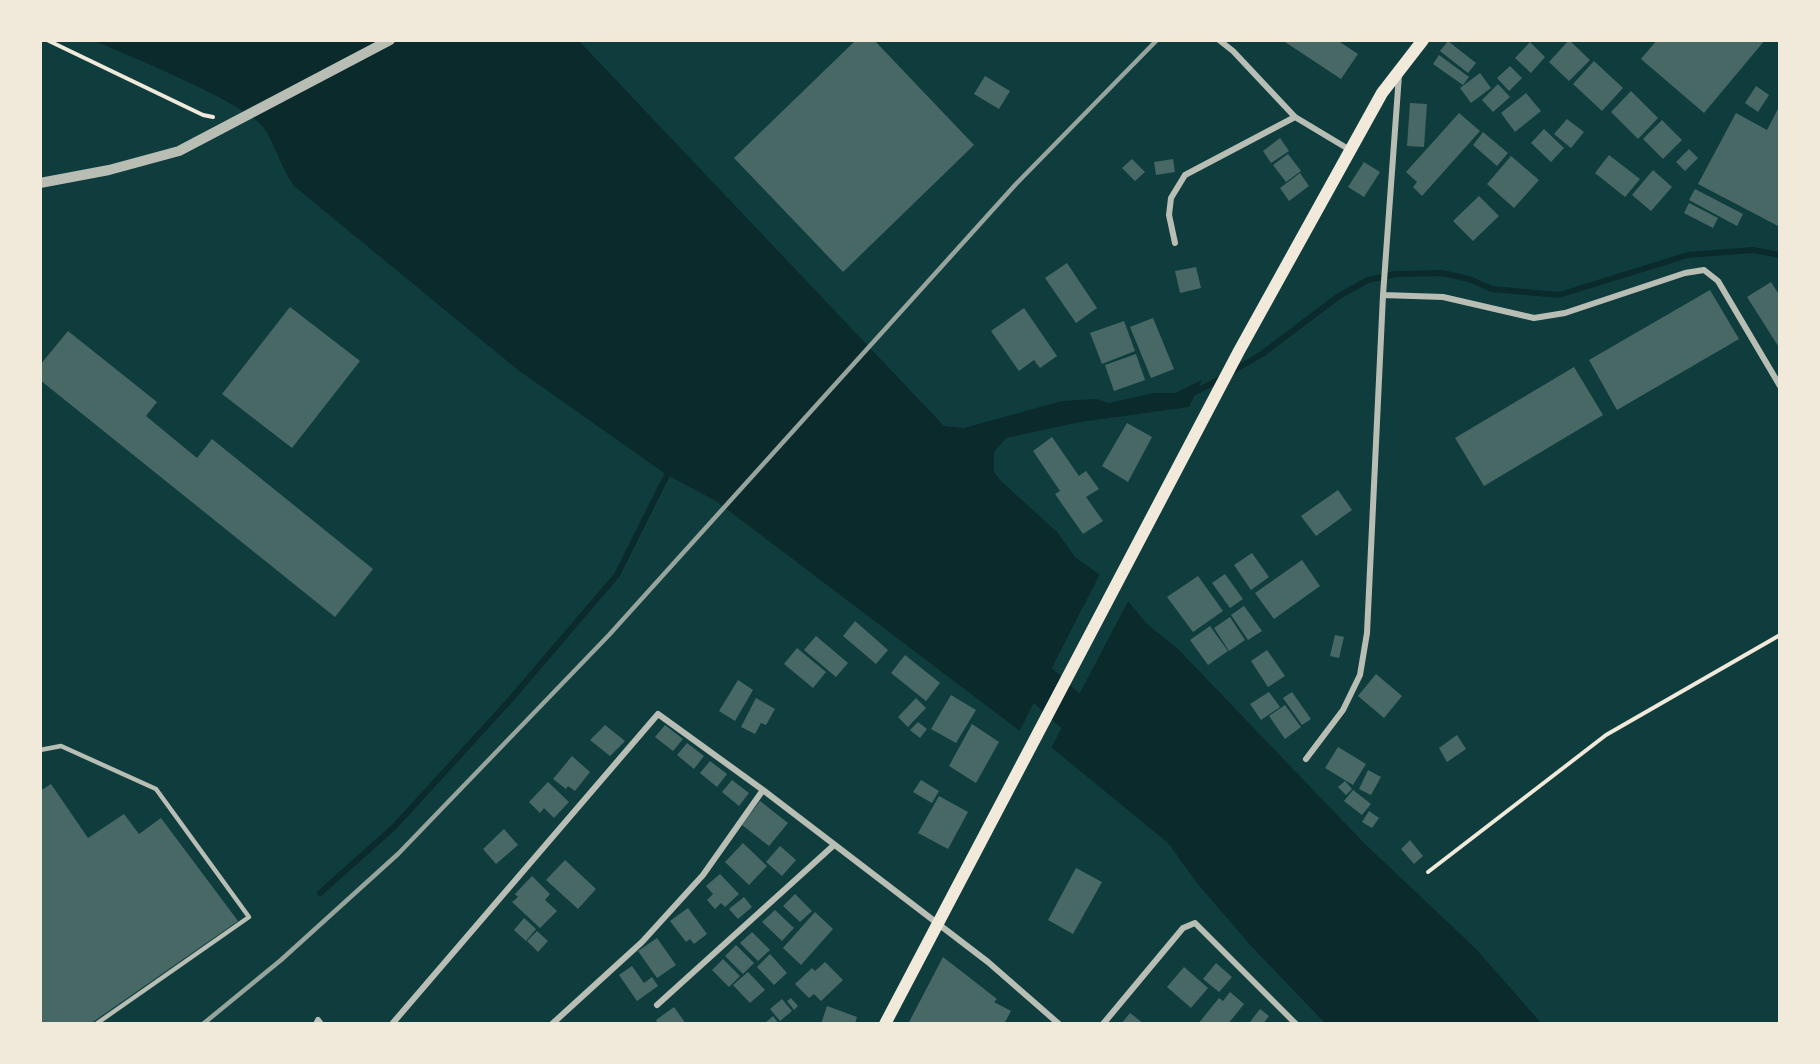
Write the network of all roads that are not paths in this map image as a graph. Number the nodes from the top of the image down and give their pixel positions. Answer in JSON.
{"nodes":[{"id":1,"x":390,"y":40,"type":"edge"},
{"id":2,"x":1219,"y":40,"type":"edge"},
{"id":3,"x":1423,"y":40,"type":"edge"},
{"id":4,"x":1399,"y":68,"type":"junction"},
{"id":5,"x":1295,"y":117,"type":"junction"},
{"id":6,"x":1350,"y":150,"type":"junction"},
{"id":7,"x":40,"y":183,"type":"edge"},
{"id":8,"x":1175,"y":243,"type":"dead end"},
{"id":9,"x":1383,"y":295,"type":"junction"},
{"id":10,"x":1779,"y":386,"type":"edge"},
{"id":11,"x":40,"y":750,"type":"edge"},
{"id":12,"x":1306,"y":759,"type":"dead end"},
{"id":13,"x":763,"y":790,"type":"junction"},
{"id":14,"x":834,"y":845,"type":"junction"},
{"id":15,"x":937,"y":924,"type":"junction"},
{"id":16,"x":657,"y":1005,"type":"dead end"},
{"id":17,"x":96,"y":1023,"type":"edge"},
{"id":18,"x":316,"y":1023,"type":"edge"},
{"id":19,"x":321,"y":1023,"type":"edge"},
{"id":20,"x":392,"y":1023,"type":"edge"},
{"id":21,"x":552,"y":1023,"type":"edge"},
{"id":22,"x":885,"y":1023,"type":"edge"},
{"id":23,"x":1059,"y":1023,"type":"edge"},
{"id":24,"x":1103,"y":1023,"type":"edge"},
{"id":25,"x":1296,"y":1023,"type":"edge"}],
"edges":[{"from":1,"to":7,"type":"street"},
{"from":2,"to":5,"type":"street"},
{"from":3,"to":4,"type":"main road"},
{"from":4,"to":6,"type":"main road"},
{"from":4,"to":9,"type":"street"},
{"from":5,"to":6,"type":"street"},
{"from":5,"to":8,"type":"street"},
{"from":6,"to":15,"type":"main road"},
{"from":9,"to":10,"type":"street"},
{"from":9,"to":12,"type":"street"},
{"from":11,"to":17,"type":"lane"},
{"from":13,"to":14,"type":"street"},
{"from":13,"to":20,"type":"street"},
{"from":13,"to":21,"type":"street"},
{"from":14,"to":15,"type":"street"},
{"from":14,"to":16,"type":"street"},
{"from":15,"to":22,"type":"main road"},
{"from":15,"to":23,"type":"street"},
{"from":18,"to":19,"type":"street"},
{"from":24,"to":25,"type":"street"}]}
